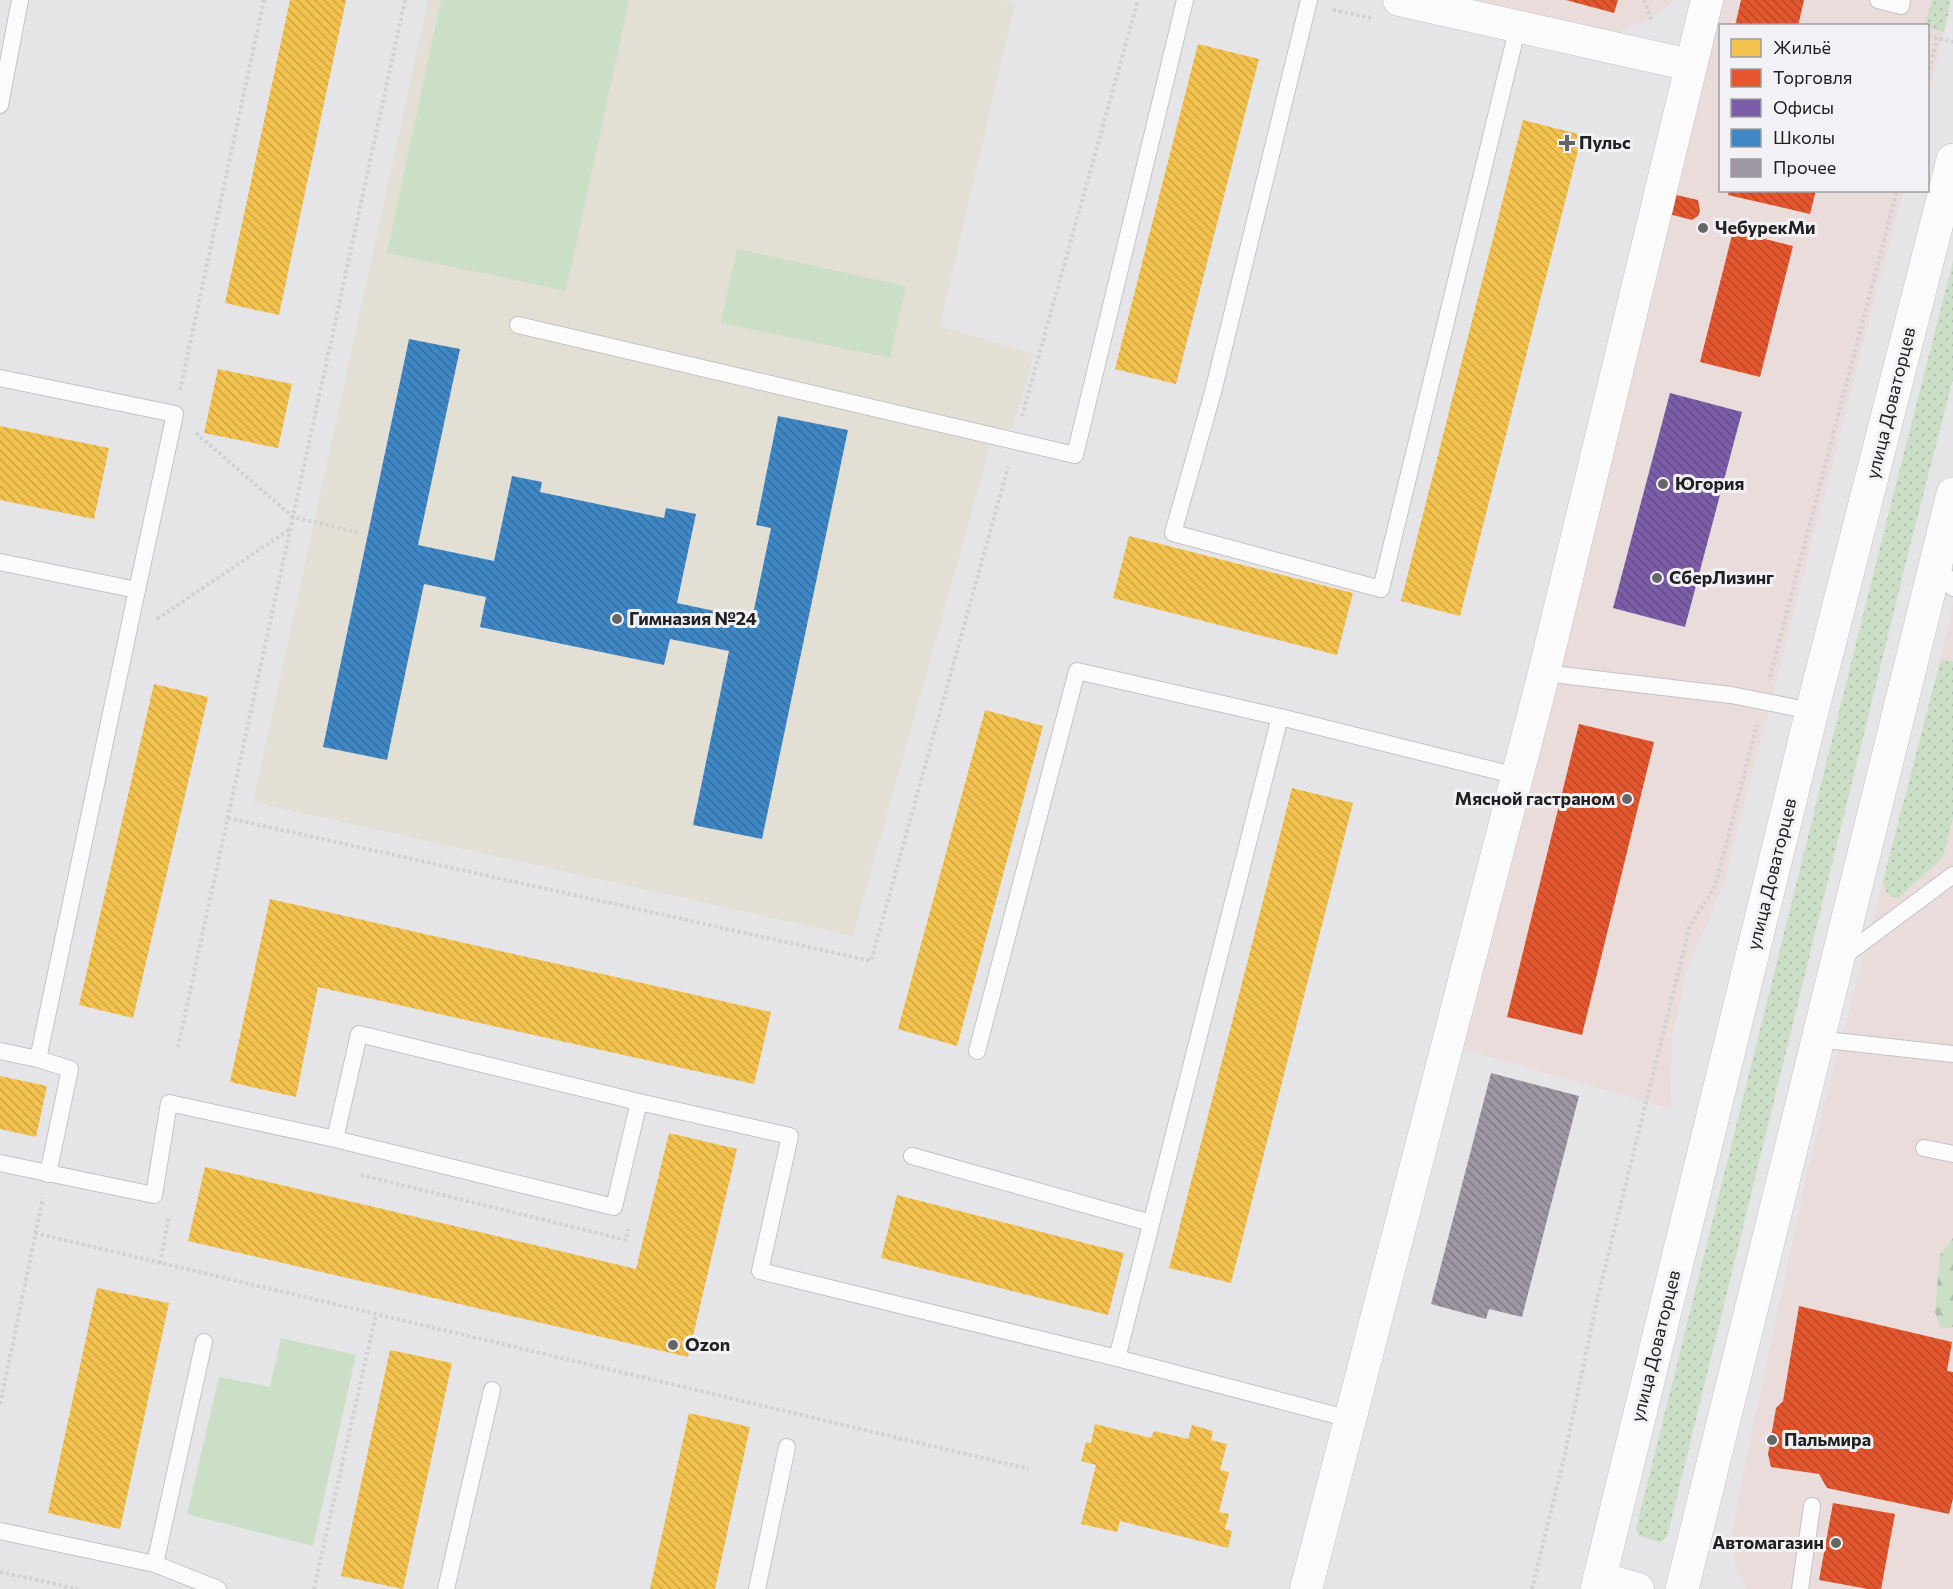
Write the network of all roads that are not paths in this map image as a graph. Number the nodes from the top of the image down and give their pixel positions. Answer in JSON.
{"nodes":[{"id":1,"x":20,"y":0,"type":"edge"},
{"id":2,"x":1185,"y":0,"type":"edge"},
{"id":3,"x":1707,"y":0,"type":"edge"},
{"id":4,"x":1878,"y":0,"type":"edge"},
{"id":5,"x":1902,"y":0,"type":"edge"},
{"id":6,"x":1308,"y":2,"type":"edge"},
{"id":7,"x":1387,"y":10,"type":"edge"},
{"id":8,"x":1518,"y":26,"type":"junction"},
{"id":9,"x":1690,"y":64,"type":"junction"},
{"id":10,"x":0,"y":105,"type":"edge"},
{"id":11,"x":1953,"y":160,"type":"edge"},
{"id":12,"x":518,"y":325,"type":"dead end"},
{"id":13,"x":0,"y":378,"type":"edge"},
{"id":14,"x":1951,"y":510,"type":"edge"},
{"id":15,"x":1937,"y":559,"type":"junction"},
{"id":16,"x":0,"y":562,"type":"edge"},
{"id":17,"x":1953,"y":588,"type":"edge"},
{"id":18,"x":137,"y":590,"type":"junction"},
{"id":19,"x":1544,"y":673,"type":"junction"},
{"id":20,"x":1812,"y":711,"type":"junction"},
{"id":21,"x":1280,"y":717,"type":"junction"},
{"id":22,"x":1517,"y":776,"type":"junction"},
{"id":23,"x":1953,"y":875,"type":"edge"},
{"id":24,"x":1837,"y":962,"type":"junction"},
{"id":25,"x":1817,"y":1039,"type":"junction"},
{"id":26,"x":0,"y":1051,"type":"edge"},
{"id":27,"x":977,"y":1051,"type":"dead end"},
{"id":28,"x":1953,"y":1054,"type":"edge"},
{"id":29,"x":38,"y":1059,"type":"junction"},
{"id":30,"x":639,"y":1102,"type":"junction"},
{"id":31,"x":335,"y":1138,"type":"junction"},
{"id":32,"x":1924,"y":1148,"type":"dead end"},
{"id":33,"x":1953,"y":1154,"type":"edge"},
{"id":34,"x":912,"y":1156,"type":"dead end"},
{"id":35,"x":0,"y":1163,"type":"edge"},
{"id":36,"x":48,"y":1174,"type":"junction"},
{"id":37,"x":1152,"y":1223,"type":"junction"},
{"id":38,"x":204,"y":1342,"type":"dead end"},
{"id":39,"x":1117,"y":1358,"type":"junction"},
{"id":40,"x":492,"y":1390,"type":"dead end"},
{"id":41,"x":1350,"y":1419,"type":"junction"},
{"id":42,"x":787,"y":1447,"type":"dead end"},
{"id":43,"x":1812,"y":1506,"type":"dead end"},
{"id":44,"x":0,"y":1531,"type":"edge"},
{"id":45,"x":155,"y":1564,"type":"junction"},
{"id":46,"x":1598,"y":1584,"type":"edge"},
{"id":47,"x":218,"y":1589,"type":"edge"},
{"id":48,"x":446,"y":1589,"type":"edge"},
{"id":49,"x":757,"y":1589,"type":"edge"},
{"id":50,"x":1306,"y":1589,"type":"edge"},
{"id":51,"x":1638,"y":1589,"type":"edge"},
{"id":52,"x":1682,"y":1589,"type":"edge"},
{"id":53,"x":1800,"y":1589,"type":"edge"}],
"edges":[{"from":1,"to":10,"type":"lane"},
{"from":2,"to":12,"type":"lane"},
{"from":3,"to":9,"type":"street"},
{"from":4,"to":5,"type":"lane"},
{"from":6,"to":8,"type":"lane"},
{"from":7,"to":8,"type":"street"},
{"from":8,"to":9,"type":"street"},
{"from":9,"to":19,"type":"street"},
{"from":11,"to":20,"type":"main road","name":"улица Доваторцев"},
{"from":13,"to":18,"type":"lane"},
{"from":14,"to":15,"type":"main road"},
{"from":15,"to":17,"type":"lane"},
{"from":15,"to":24,"type":"main road"},
{"from":16,"to":18,"type":"lane"},
{"from":18,"to":29,"type":"lane"},
{"from":19,"to":20,"type":"lane"},
{"from":19,"to":22,"type":"street"},
{"from":20,"to":46,"type":"main road","name":"улица Доваторцев"},
{"from":21,"to":22,"type":"lane"},
{"from":21,"to":27,"type":"lane"},
{"from":21,"to":37,"type":"lane"},
{"from":22,"to":41,"type":"street"},
{"from":23,"to":24,"type":"lane"},
{"from":24,"to":25,"type":"main road"},
{"from":25,"to":28,"type":"lane"},
{"from":25,"to":52,"type":"main road"},
{"from":26,"to":29,"type":"lane"},
{"from":29,"to":36,"type":"lane"},
{"from":30,"to":31,"type":"lane"},
{"from":30,"to":31,"type":"lane"},
{"from":30,"to":39,"type":"lane"},
{"from":31,"to":36,"type":"lane"},
{"from":32,"to":33,"type":"lane"},
{"from":34,"to":37,"type":"lane"},
{"from":35,"to":36,"type":"lane"},
{"from":37,"to":39,"type":"lane"},
{"from":38,"to":45,"type":"lane"},
{"from":39,"to":41,"type":"lane"},
{"from":40,"to":48,"type":"lane"},
{"from":41,"to":50,"type":"street"},
{"from":42,"to":49,"type":"lane"},
{"from":43,"to":53,"type":"lane"},
{"from":44,"to":45,"type":"lane"},
{"from":45,"to":47,"type":"lane"},
{"from":46,"to":51,"type":"street"}]}
